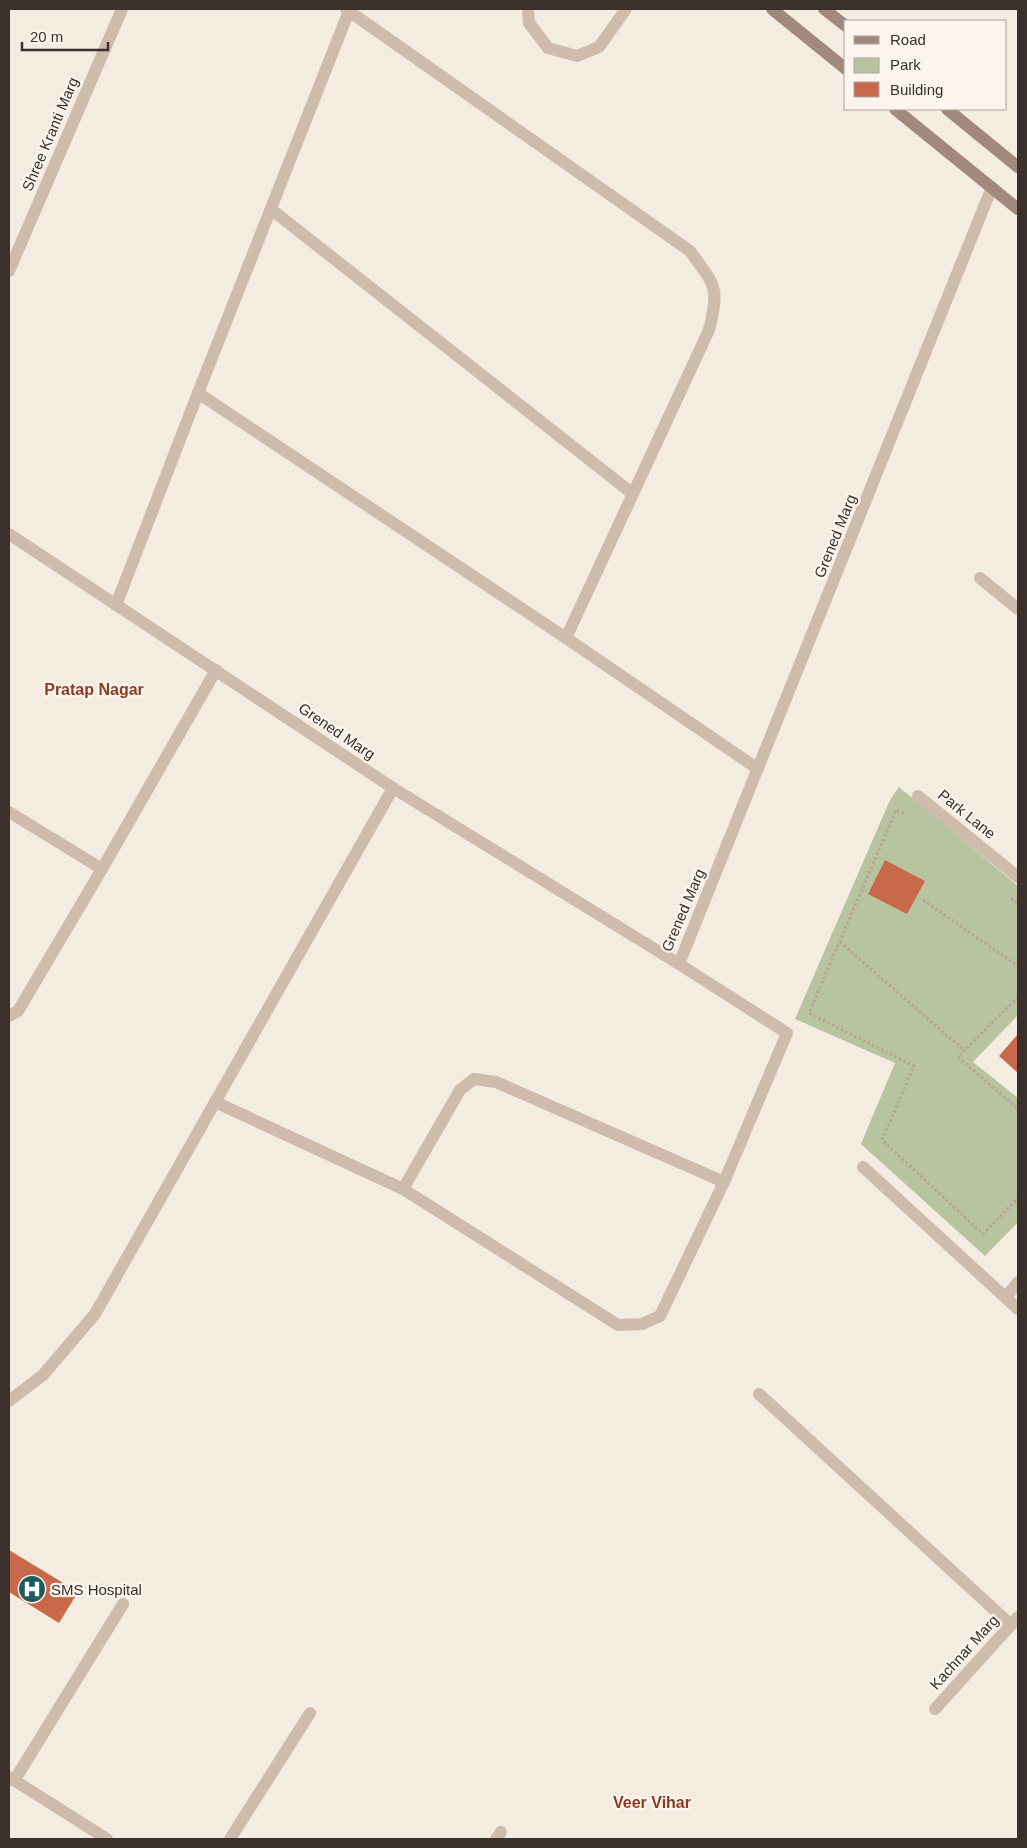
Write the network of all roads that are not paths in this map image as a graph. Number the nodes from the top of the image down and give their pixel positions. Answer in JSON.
{"nodes":[{"id":1,"x":122,"y":9,"type":"edge"},
{"id":2,"x":528,"y":9,"type":"edge"},
{"id":3,"x":626,"y":9,"type":"edge"},
{"id":4,"x":772,"y":9,"type":"edge"},
{"id":5,"x":824,"y":9,"type":"edge"},
{"id":6,"x":348,"y":10,"type":"edge"},
{"id":7,"x":844,"y":24,"type":"edge"},
{"id":8,"x":844,"y":67,"type":"edge"},
{"id":9,"x":896,"y":110,"type":"edge"},
{"id":10,"x":948,"y":110,"type":"edge"},
{"id":11,"x":1018,"y":167,"type":"edge"},
{"id":12,"x":992,"y":188,"type":"junction"},
{"id":13,"x":1018,"y":209,"type":"edge"},
{"id":14,"x":272,"y":210,"type":"junction"},
{"id":15,"x":9,"y":271,"type":"edge"},
{"id":16,"x":198,"y":393,"type":"junction"},
{"id":17,"x":633,"y":494,"type":"junction"},
{"id":18,"x":9,"y":534,"type":"edge"},
{"id":19,"x":980,"y":578,"type":"dead end"},
{"id":20,"x":116,"y":605,"type":"junction"},
{"id":21,"x":1018,"y":609,"type":"edge"},
{"id":22,"x":566,"y":638,"type":"junction"},
{"id":23,"x":216,"y":670,"type":"junction"},
{"id":24,"x":758,"y":769,"type":"junction"},
{"id":25,"x":393,"y":788,"type":"junction"},
{"id":26,"x":918,"y":796,"type":"dead end"},
{"id":27,"x":9,"y":812,"type":"edge"},
{"id":28,"x":102,"y":869,"type":"junction"},
{"id":29,"x":1018,"y":876,"type":"edge"},
{"id":30,"x":678,"y":964,"type":"junction"},
{"id":31,"x":9,"y":1016,"type":"edge"},
{"id":32,"x":215,"y":1102,"type":"junction"},
{"id":33,"x":863,"y":1167,"type":"dead end"},
{"id":34,"x":724,"y":1182,"type":"junction"},
{"id":35,"x":403,"y":1189,"type":"junction"},
{"id":36,"x":1018,"y":1282,"type":"edge"},
{"id":37,"x":1006,"y":1297,"type":"junction"},
{"id":38,"x":1018,"y":1309,"type":"edge"},
{"id":39,"x":759,"y":1394,"type":"dead end"},
{"id":40,"x":9,"y":1401,"type":"edge"},
{"id":41,"x":123,"y":1604,"type":"dead end"},
{"id":42,"x":1014,"y":1621,"type":"edge"},
{"id":43,"x":935,"y":1709,"type":"dead end"},
{"id":44,"x":310,"y":1713,"type":"dead end"},
{"id":45,"x":11,"y":1779,"type":"edge"},
{"id":46,"x":107,"y":1839,"type":"edge"},
{"id":47,"x":230,"y":1839,"type":"edge"}],
"edges":[{"from":1,"to":15,"type":"street","name":"Shree Kranti Marg"},
{"from":2,"to":3,"type":"street"},
{"from":4,"to":8,"type":"street"},
{"from":5,"to":7,"type":"street"},
{"from":6,"to":14,"type":"street"},
{"from":6,"to":17,"type":"street"},
{"from":9,"to":12,"type":"street"},
{"from":10,"to":11,"type":"street"},
{"from":12,"to":13,"type":"street"},
{"from":12,"to":24,"type":"street","name":"Grened Marg"},
{"from":14,"to":16,"type":"street"},
{"from":14,"to":17,"type":"street"},
{"from":16,"to":20,"type":"street"},
{"from":16,"to":22,"type":"street"},
{"from":17,"to":22,"type":"street"},
{"from":18,"to":20,"type":"street","name":"Grened Marg"},
{"from":19,"to":21,"type":"street"},
{"from":20,"to":23,"type":"street","name":"Grened Marg"},
{"from":22,"to":24,"type":"street"},
{"from":23,"to":25,"type":"street","name":"Grened Marg"},
{"from":23,"to":28,"type":"street"},
{"from":24,"to":30,"type":"street","name":"Grened Marg"},
{"from":25,"to":30,"type":"street","name":"Grened Marg"},
{"from":25,"to":32,"type":"street"},
{"from":26,"to":29,"type":"street","name":"Park Lane"},
{"from":27,"to":28,"type":"street"},
{"from":28,"to":31,"type":"street"},
{"from":30,"to":34,"type":"street"},
{"from":32,"to":35,"type":"street"},
{"from":32,"to":40,"type":"street"},
{"from":33,"to":37,"type":"street"},
{"from":34,"to":35,"type":"street"},
{"from":34,"to":35,"type":"street"},
{"from":36,"to":37,"type":"street"},
{"from":37,"to":38,"type":"street"},
{"from":39,"to":42,"type":"street"},
{"from":41,"to":45,"type":"street"},
{"from":42,"to":43,"type":"street","name":"Kachnar Marg"},
{"from":44,"to":47,"type":"street"},
{"from":45,"to":46,"type":"street"}]}
